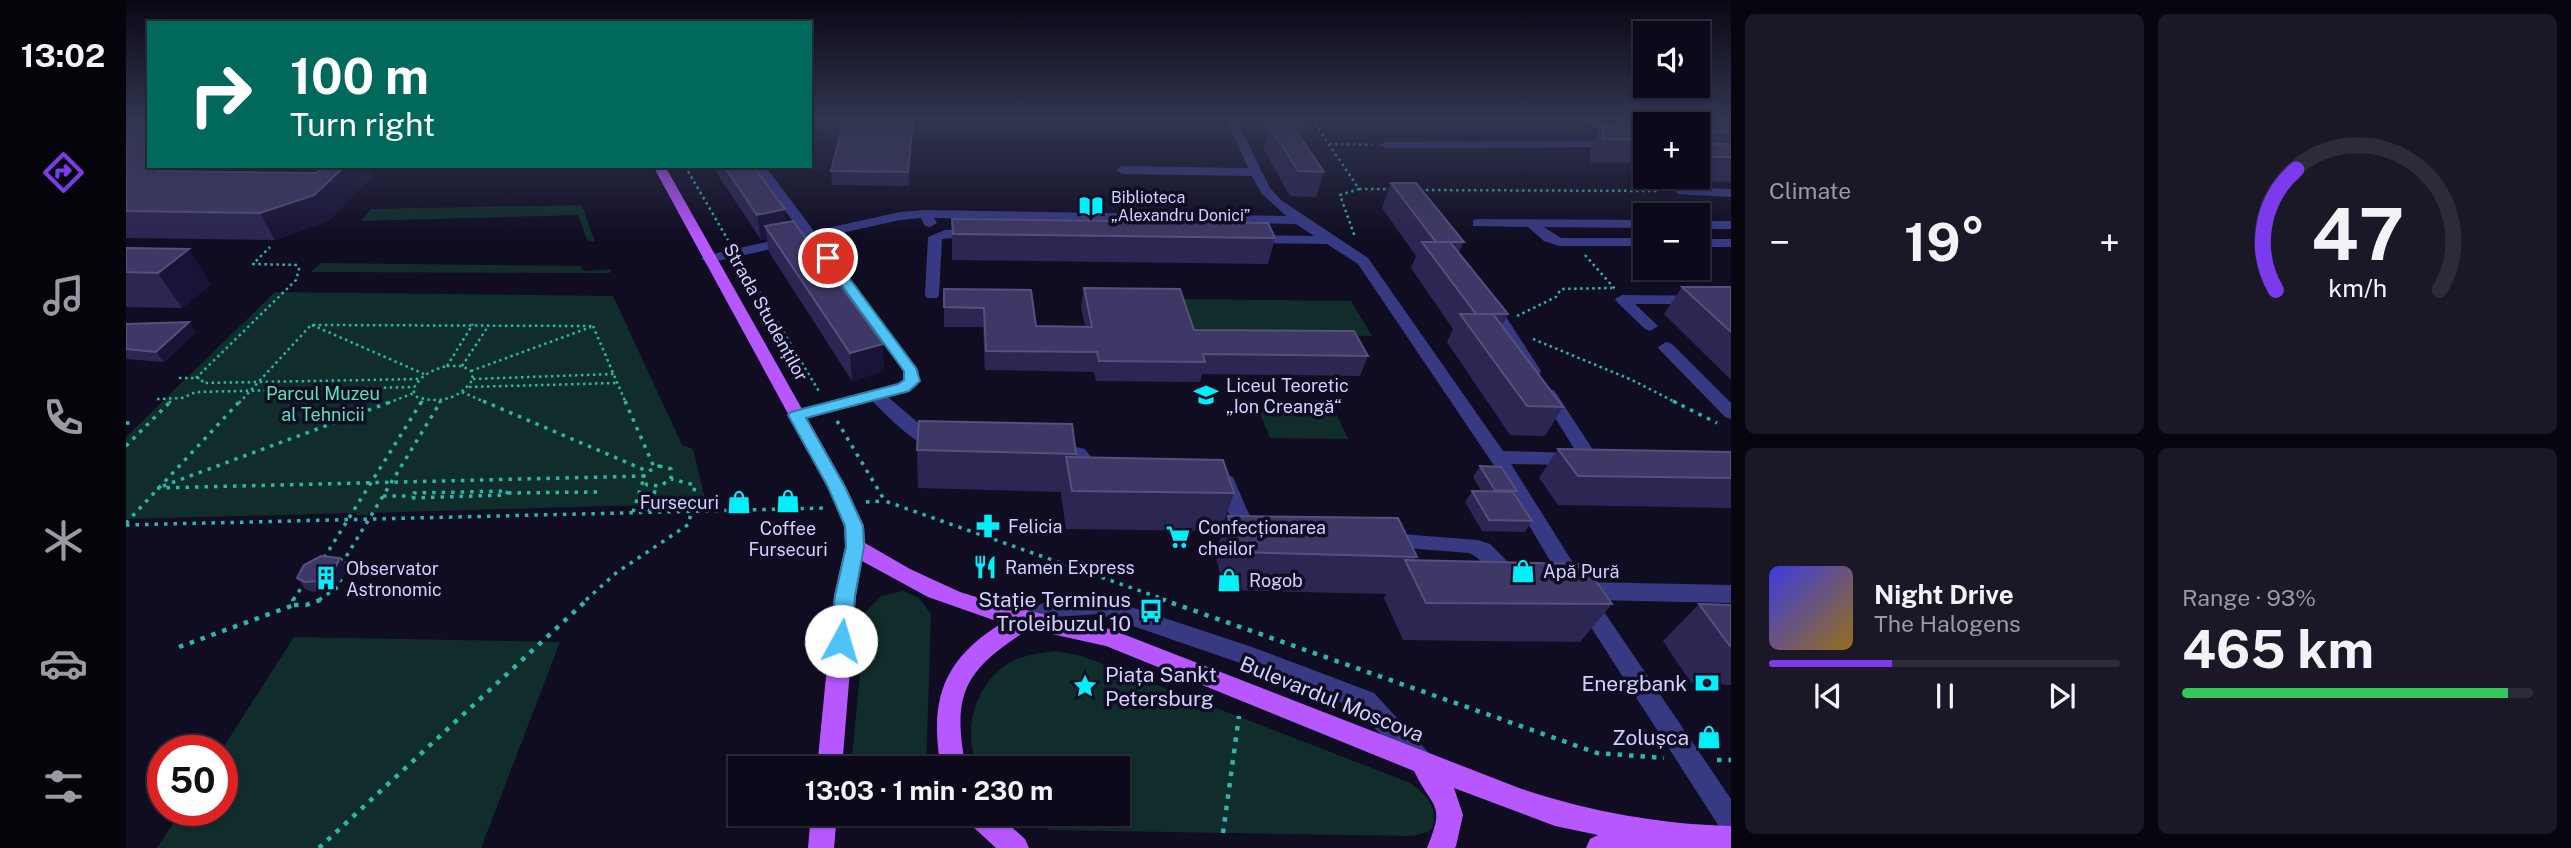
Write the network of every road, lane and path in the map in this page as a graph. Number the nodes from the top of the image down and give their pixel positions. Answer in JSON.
{"nodes":[{"id":1,"x":1250,"y":159,"type":"edge"},
{"id":2,"x":1339,"y":159,"type":"edge"},
{"id":3,"x":660,"y":168,"type":"edge"},
{"id":4,"x":686,"y":168,"type":"edge"},
{"id":5,"x":761,"y":168,"type":"edge"},
{"id":6,"x":1122,"y":170,"type":"dead end"},
{"id":7,"x":1256,"y":172,"type":"junction"},
{"id":8,"x":1359,"y":189,"type":"junction"},
{"id":9,"x":1679,"y":189,"type":"edge"},
{"id":10,"x":1399,"y":190,"type":"edge"},
{"id":11,"x":1413,"y":190,"type":"edge"},
{"id":12,"x":1682,"y":191,"type":"junction"},
{"id":13,"x":1731,"y":193,"type":"edge"},
{"id":14,"x":925,"y":214,"type":"junction"},
{"id":15,"x":1299,"y":220,"type":"junction"},
{"id":16,"x":1478,"y":223,"type":"dead end"},
{"id":17,"x":1531,"y":223,"type":"junction"},
{"id":18,"x":1633,"y":224,"type":"edge"},
{"id":19,"x":1710,"y":225,"type":"edge"},
{"id":20,"x":1731,"y":225,"type":"edge"},
{"id":21,"x":991,"y":233,"type":"edge"},
{"id":22,"x":938,"y":235,"type":"junction"},
{"id":23,"x":813,"y":237,"type":"junction"},
{"id":24,"x":1235,"y":238,"type":"edge"},
{"id":25,"x":1331,"y":240,"type":"junction"},
{"id":26,"x":1572,"y":242,"type":"junction"},
{"id":27,"x":1633,"y":243,"type":"edge"},
{"id":28,"x":1710,"y":243,"type":"edge"},
{"id":29,"x":1731,"y":243,"type":"edge"},
{"id":30,"x":270,"y":247,"type":"dead end"},
{"id":31,"x":736,"y":253,"type":"junction"},
{"id":32,"x":708,"y":259,"type":"junction"},
{"id":33,"x":1363,"y":261,"type":"junction"},
{"id":34,"x":1483,"y":292,"type":"edge"},
{"id":35,"x":1618,"y":294,"type":"junction"},
{"id":36,"x":932,"y":295,"type":"dead end"},
{"id":37,"x":1731,"y":300,"type":"edge"},
{"id":38,"x":473,"y":324,"type":"junction"},
{"id":39,"x":310,"y":325,"type":"junction"},
{"id":40,"x":489,"y":325,"type":"junction"},
{"id":41,"x":593,"y":326,"type":"junction"},
{"id":42,"x":1504,"y":326,"type":"junction"},
{"id":43,"x":1650,"y":326,"type":"dead end"},
{"id":44,"x":1666,"y":347,"type":"dead end"},
{"id":45,"x":447,"y":366,"type":"junction"},
{"id":46,"x":462,"y":366,"type":"junction"},
{"id":47,"x":471,"y":371,"type":"junction"},
{"id":48,"x":425,"y":374,"type":"junction"},
{"id":49,"x":614,"y":374,"type":"junction"},
{"id":50,"x":179,"y":378,"type":"dead end"},
{"id":51,"x":196,"y":378,"type":"junction"},
{"id":52,"x":419,"y":379,"type":"junction"},
{"id":53,"x":473,"y":379,"type":"junction"},
{"id":54,"x":255,"y":383,"type":"junction"},
{"id":55,"x":617,"y":383,"type":"junction"},
{"id":56,"x":414,"y":387,"type":"junction"},
{"id":57,"x":469,"y":387,"type":"junction"},
{"id":58,"x":246,"y":391,"type":"junction"},
{"id":59,"x":462,"y":392,"type":"junction"},
{"id":60,"x":414,"y":393,"type":"junction"},
{"id":61,"x":876,"y":395,"type":"junction"},
{"id":62,"x":157,"y":399,"type":"dead end"},
{"id":63,"x":174,"y":399,"type":"junction"},
{"id":64,"x":423,"y":400,"type":"junction"},
{"id":65,"x":441,"y":400,"type":"junction"},
{"id":66,"x":828,"y":406,"type":"junction"},
{"id":67,"x":796,"y":415,"type":"junction"},
{"id":68,"x":1725,"y":419,"type":"edge"},
{"id":69,"x":126,"y":423,"type":"edge"},
{"id":70,"x":132,"y":423,"type":"dead end"},
{"id":71,"x":958,"y":445,"type":"edge"},
{"id":72,"x":126,"y":446,"type":"edge"},
{"id":73,"x":1037,"y":447,"type":"edge"},
{"id":74,"x":1498,"y":457,"type":"junction"},
{"id":75,"x":654,"y":467,"type":"junction"},
{"id":76,"x":647,"y":471,"type":"junction"},
{"id":77,"x":643,"y":478,"type":"junction"},
{"id":78,"x":671,"y":479,"type":"junction"},
{"id":79,"x":1106,"y":482,"type":"edge"},
{"id":80,"x":1200,"y":482,"type":"edge"},
{"id":81,"x":371,"y":483,"type":"junction"},
{"id":82,"x":391,"y":483,"type":"junction"},
{"id":83,"x":656,"y":487,"type":"junction"},
{"id":84,"x":158,"y":488,"type":"junction"},
{"id":85,"x":597,"y":492,"type":"dead end"},
{"id":86,"x":383,"y":496,"type":"junction"},
{"id":87,"x":885,"y":501,"type":"junction"},
{"id":88,"x":866,"y":502,"type":"dead end"},
{"id":89,"x":829,"y":508,"type":"dead end"},
{"id":90,"x":693,"y":510,"type":"junction"},
{"id":91,"x":633,"y":512,"type":"junction"},
{"id":92,"x":649,"y":512,"type":"junction"},
{"id":93,"x":369,"y":518,"type":"junction"},
{"id":94,"x":348,"y":519,"type":"junction"},
{"id":95,"x":126,"y":524,"type":"edge"},
{"id":96,"x":1272,"y":536,"type":"edge"},
{"id":97,"x":1362,"y":540,"type":"edge"},
{"id":98,"x":1388,"y":541,"type":"junction"},
{"id":99,"x":855,"y":547,"type":"junction"},
{"id":100,"x":344,"y":560,"type":"junction"},
{"id":101,"x":1400,"y":564,"type":"edge"},
{"id":102,"x":308,"y":579,"type":"edge"},
{"id":103,"x":1500,"y":589,"type":"edge"},
{"id":104,"x":1557,"y":590,"type":"edge"},
{"id":105,"x":1578,"y":590,"type":"junction"},
{"id":106,"x":1731,"y":594,"type":"edge"},
{"id":107,"x":295,"y":605,"type":"junction"},
{"id":108,"x":1028,"y":618,"type":"junction"},
{"id":109,"x":179,"y":647,"type":"dead end"},
{"id":110,"x":1239,"y":716,"type":"dead end"},
{"id":111,"x":830,"y":756,"type":"edge"},
{"id":112,"x":950,"y":756,"type":"edge"},
{"id":113,"x":1690,"y":759,"type":"junction"},
{"id":114,"x":1731,"y":760,"type":"edge"},
{"id":115,"x":1422,"y":764,"type":"junction"},
{"id":116,"x":1731,"y":822,"type":"edge"},
{"id":117,"x":823,"y":826,"type":"edge"},
{"id":118,"x":992,"y":826,"type":"edge"},
{"id":119,"x":1223,"y":833,"type":"dead end"},
{"id":120,"x":1678,"y":838,"type":"junction"},
{"id":121,"x":1731,"y":839,"type":"edge"},
{"id":122,"x":319,"y":848,"type":"edge"},
{"id":123,"x":821,"y":848,"type":"edge"},
{"id":124,"x":1017,"y":848,"type":"edge"},
{"id":125,"x":1440,"y":848,"type":"edge"},
{"id":126,"x":1599,"y":848,"type":"edge"}],
"edges":[{"from":1,"to":7,"type":"street"},
{"from":2,"to":8,"type":"path"},
{"from":3,"to":32,"type":"main road","name":"Strada Studenților"},
{"from":4,"to":31,"type":"path"},
{"from":5,"to":23,"type":"street"},
{"from":6,"to":7,"type":"street"},
{"from":7,"to":15,"type":"street"},
{"from":8,"to":10,"type":"path"},
{"from":8,"to":33,"type":"path"},
{"from":9,"to":12,"type":"street"},
{"from":11,"to":12,"type":"path"},
{"from":12,"to":13,"type":"street"},
{"from":14,"to":15,"type":"street"},
{"from":14,"to":22,"type":"street"},
{"from":14,"to":23,"type":"street"},
{"from":15,"to":25,"type":"street"},
{"from":16,"to":17,"type":"street"},
{"from":17,"to":18,"type":"street"},
{"from":17,"to":26,"type":"street"},
{"from":19,"to":20,"type":"street"},
{"from":21,"to":22,"type":"street"},
{"from":22,"to":36,"type":"street"},
{"from":23,"to":31,"type":"street"},
{"from":23,"to":61,"type":"street"},
{"from":24,"to":25,"type":"street"},
{"from":25,"to":33,"type":"street"},
{"from":26,"to":27,"type":"street"},
{"from":26,"to":35,"type":"path"},
{"from":28,"to":29,"type":"street"},
{"from":30,"to":51,"type":"path"},
{"from":31,"to":32,"type":"street"},
{"from":31,"to":66,"type":"path"},
{"from":32,"to":67,"type":"main road","name":"Strada Studenților"},
{"from":33,"to":74,"type":"street"},
{"from":34,"to":42,"type":"street"},
{"from":35,"to":37,"type":"street"},
{"from":35,"to":42,"type":"path"},
{"from":35,"to":43,"type":"street"},
{"from":38,"to":39,"type":"path"},
{"from":38,"to":40,"type":"path"},
{"from":38,"to":45,"type":"path"},
{"from":39,"to":48,"type":"path"},
{"from":39,"to":54,"type":"path"},
{"from":40,"to":41,"type":"path"},
{"from":40,"to":46,"type":"path"},
{"from":41,"to":47,"type":"path"},
{"from":41,"to":49,"type":"path"},
{"from":42,"to":68,"type":"path"},
{"from":42,"to":74,"type":"street"},
{"from":44,"to":68,"type":"street"},
{"from":45,"to":46,"type":"path"},
{"from":45,"to":48,"type":"path"},
{"from":46,"to":47,"type":"path"},
{"from":47,"to":53,"type":"path"},
{"from":48,"to":52,"type":"path"},
{"from":49,"to":53,"type":"path"},
{"from":49,"to":55,"type":"path"},
{"from":50,"to":51,"type":"path"},
{"from":51,"to":54,"type":"path"},
{"from":52,"to":54,"type":"path"},
{"from":52,"to":56,"type":"path"},
{"from":53,"to":57,"type":"path"},
{"from":54,"to":58,"type":"path"},
{"from":55,"to":57,"type":"path"},
{"from":55,"to":75,"type":"path"},
{"from":56,"to":58,"type":"path"},
{"from":56,"to":60,"type":"path"},
{"from":57,"to":59,"type":"path"},
{"from":58,"to":63,"type":"path"},
{"from":58,"to":84,"type":"path"},
{"from":59,"to":65,"type":"path"},
{"from":59,"to":76,"type":"path"},
{"from":60,"to":64,"type":"path"},
{"from":60,"to":84,"type":"path"},
{"from":61,"to":66,"type":"street"},
{"from":61,"to":71,"type":"street"},
{"from":62,"to":63,"type":"path"},
{"from":63,"to":72,"type":"path"},
{"from":64,"to":65,"type":"path"},
{"from":64,"to":81,"type":"path"},
{"from":65,"to":82,"type":"path"},
{"from":66,"to":67,"type":"street"},
{"from":66,"to":87,"type":"path"},
{"from":67,"to":99,"type":"main road","name":"Strada Studenților"},
{"from":69,"to":70,"type":"path"},
{"from":73,"to":79,"type":"street"},
{"from":74,"to":105,"type":"street"},
{"from":75,"to":76,"type":"path"},
{"from":75,"to":78,"type":"path"},
{"from":76,"to":77,"type":"path"},
{"from":77,"to":82,"type":"path"},
{"from":77,"to":83,"type":"path"},
{"from":77,"to":91,"type":"path"},
{"from":78,"to":83,"type":"path"},
{"from":78,"to":90,"type":"path"},
{"from":80,"to":96,"type":"street"},
{"from":81,"to":82,"type":"path"},
{"from":81,"to":84,"type":"path"},
{"from":81,"to":94,"type":"path"},
{"from":82,"to":86,"type":"path"},
{"from":83,"to":92,"type":"path"},
{"from":84,"to":95,"type":"path"},
{"from":85,"to":86,"type":"path"},
{"from":86,"to":93,"type":"path"},
{"from":87,"to":88,"type":"path"},
{"from":87,"to":113,"type":"path"},
{"from":89,"to":90,"type":"path"},
{"from":90,"to":92,"type":"path"},
{"from":90,"to":122,"type":"path"},
{"from":91,"to":92,"type":"path"},
{"from":91,"to":93,"type":"path"},
{"from":93,"to":94,"type":"path"},
{"from":93,"to":100,"type":"path"},
{"from":94,"to":95,"type":"path"},
{"from":94,"to":100,"type":"path"},
{"from":97,"to":98,"type":"street"},
{"from":98,"to":101,"type":"street"},
{"from":98,"to":103,"type":"street"},
{"from":99,"to":108,"type":"main road","name":"Bulevardul Moscova"},
{"from":99,"to":111,"type":"main road","name":"Strada Studenților"},
{"from":100,"to":107,"type":"path"},
{"from":102,"to":107,"type":"path"},
{"from":104,"to":105,"type":"street"},
{"from":105,"to":106,"type":"street"},
{"from":105,"to":113,"type":"street"},
{"from":107,"to":109,"type":"path"},
{"from":108,"to":112,"type":"main road"},
{"from":108,"to":115,"type":"main road","name":"Bulevardul Moscova"},
{"from":108,"to":115,"type":"street"},
{"from":110,"to":119,"type":"path"},
{"from":113,"to":114,"type":"path"},
{"from":113,"to":116,"type":"street"},
{"from":115,"to":120,"type":"main road","name":"Bulevardul Moscova"},
{"from":115,"to":125,"type":"main road"},
{"from":117,"to":123,"type":"main road"},
{"from":118,"to":124,"type":"main road"},
{"from":120,"to":121,"type":"main road","name":"Bulevardul Moscova"},
{"from":120,"to":126,"type":"main road","name":"Bulevardul Moscova"}]}
